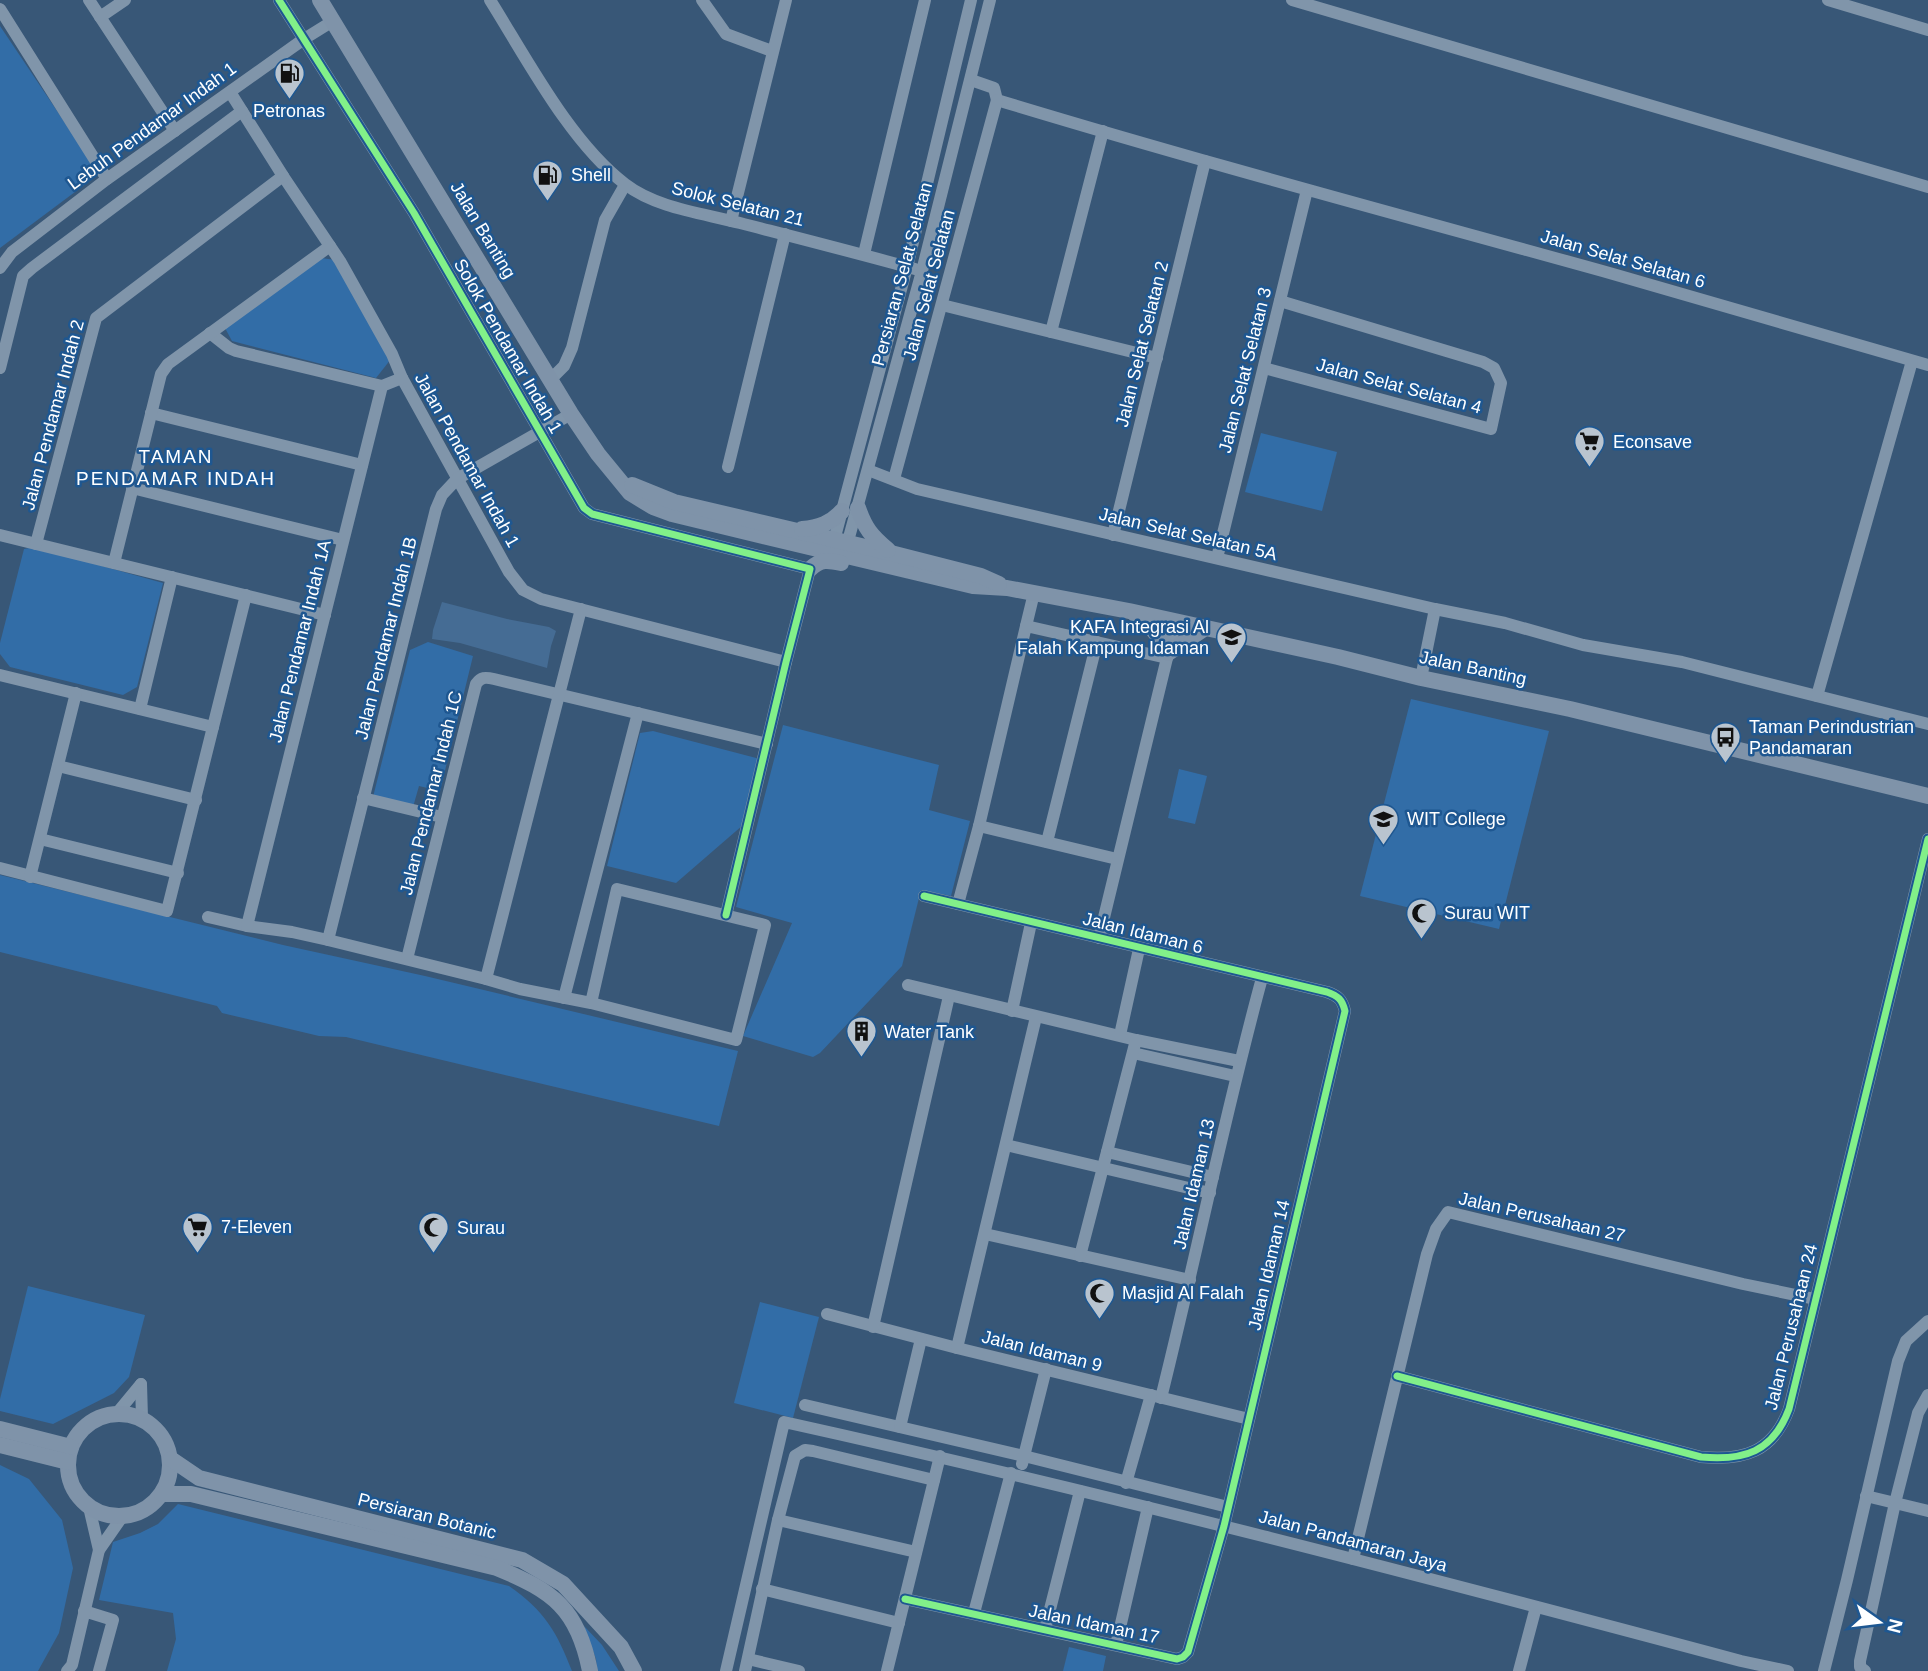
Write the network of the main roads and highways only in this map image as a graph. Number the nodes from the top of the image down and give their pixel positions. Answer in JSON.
{"nodes":[{"id":1,"x":320,"y":0,"type":"edge"},
{"id":2,"x":618,"y":477,"type":"junction"},
{"id":3,"x":789,"y":530,"type":"junction"},
{"id":4,"x":839,"y":548,"type":"junction"},
{"id":5,"x":890,"y":559,"type":"junction"},
{"id":6,"x":810,"y":569,"type":"road end"},
{"id":7,"x":1129,"y":611,"type":"junction"},
{"id":8,"x":1205,"y":628,"type":"junction"},
{"id":9,"x":1928,"y":796,"type":"edge"},
{"id":10,"x":0,"y":1429,"type":"edge"},
{"id":11,"x":0,"y":1445,"type":"edge"},
{"id":12,"x":70,"y":1454,"type":"junction"},
{"id":13,"x":171,"y":1460,"type":"junction"},
{"id":14,"x":162,"y":1494,"type":"junction"},
{"id":15,"x":590,"y":1671,"type":"edge"},
{"id":16,"x":634,"y":1671,"type":"edge"}],
"edges":[{"from":1,"to":2,"type":"main road","name":"Jalan Banting"},
{"from":2,"to":3,"type":"main road","name":"Jalan Banting"},
{"from":2,"to":4,"type":"main road","name":"Jalan Banting"},
{"from":3,"to":4,"type":"main road","name":"Jalan Banting"},
{"from":3,"to":5,"type":"main road"},
{"from":4,"to":5,"type":"main road","name":"Jalan Banting"},
{"from":5,"to":6,"type":"main road"},
{"from":5,"to":7,"type":"main road","name":"Jalan Banting"},
{"from":7,"to":8,"type":"main road","name":"Jalan Banting"},
{"from":7,"to":8,"type":"main road"},
{"from":8,"to":9,"type":"main road","name":"Jalan Banting"},
{"from":10,"to":12,"type":"main road"},
{"from":11,"to":12,"type":"main road"},
{"from":12,"to":13,"type":"main road"},
{"from":12,"to":14,"type":"main road"},
{"from":13,"to":14,"type":"main road"},
{"from":13,"to":16,"type":"main road","name":"Persiaran Botanic"},
{"from":14,"to":15,"type":"main road","name":"Persiaran Botanic"}]}
